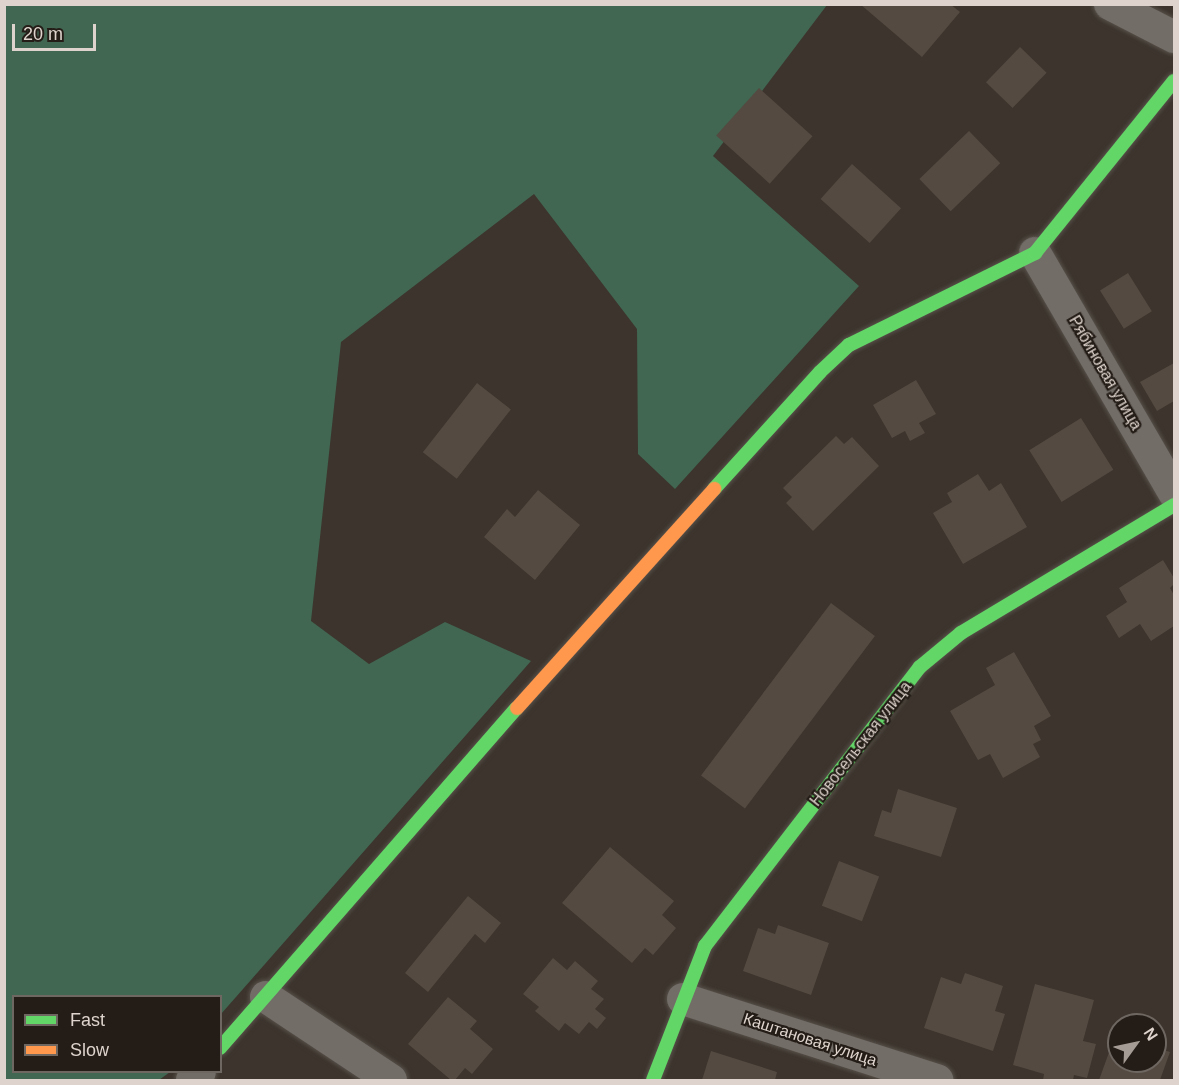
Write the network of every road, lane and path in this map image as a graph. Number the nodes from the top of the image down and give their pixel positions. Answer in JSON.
{"nodes":[{"id":1,"x":1110,"y":4,"type":"edge"},
{"id":2,"x":1174,"y":37,"type":"edge"},
{"id":3,"x":1169,"y":98,"type":"edge"},
{"id":4,"x":1035,"y":254,"type":"junction"},
{"id":5,"x":1174,"y":493,"type":"edge"},
{"id":6,"x":1174,"y":505,"type":"edge"},
{"id":7,"x":266,"y":997,"type":"junction"},
{"id":8,"x":683,"y":999,"type":"junction"},
{"id":9,"x":222,"y":1046,"type":"edge"},
{"id":10,"x":391,"y":1080,"type":"edge"},
{"id":11,"x":653,"y":1080,"type":"edge"},
{"id":12,"x":937,"y":1080,"type":"edge"}],
"edges":[{"from":1,"to":2,"type":"street"},
{"from":3,"to":4,"type":"street"},
{"from":4,"to":5,"type":"street","name":"Рябиновая улица"},
{"from":4,"to":7,"type":"street"},
{"from":6,"to":8,"type":"street","name":"Новосельская улица"},
{"from":7,"to":9,"type":"street"},
{"from":7,"to":10,"type":"street"},
{"from":8,"to":11,"type":"street","name":"Новосельская улица"},
{"from":8,"to":12,"type":"street","name":"Каштановая улица"}]}
